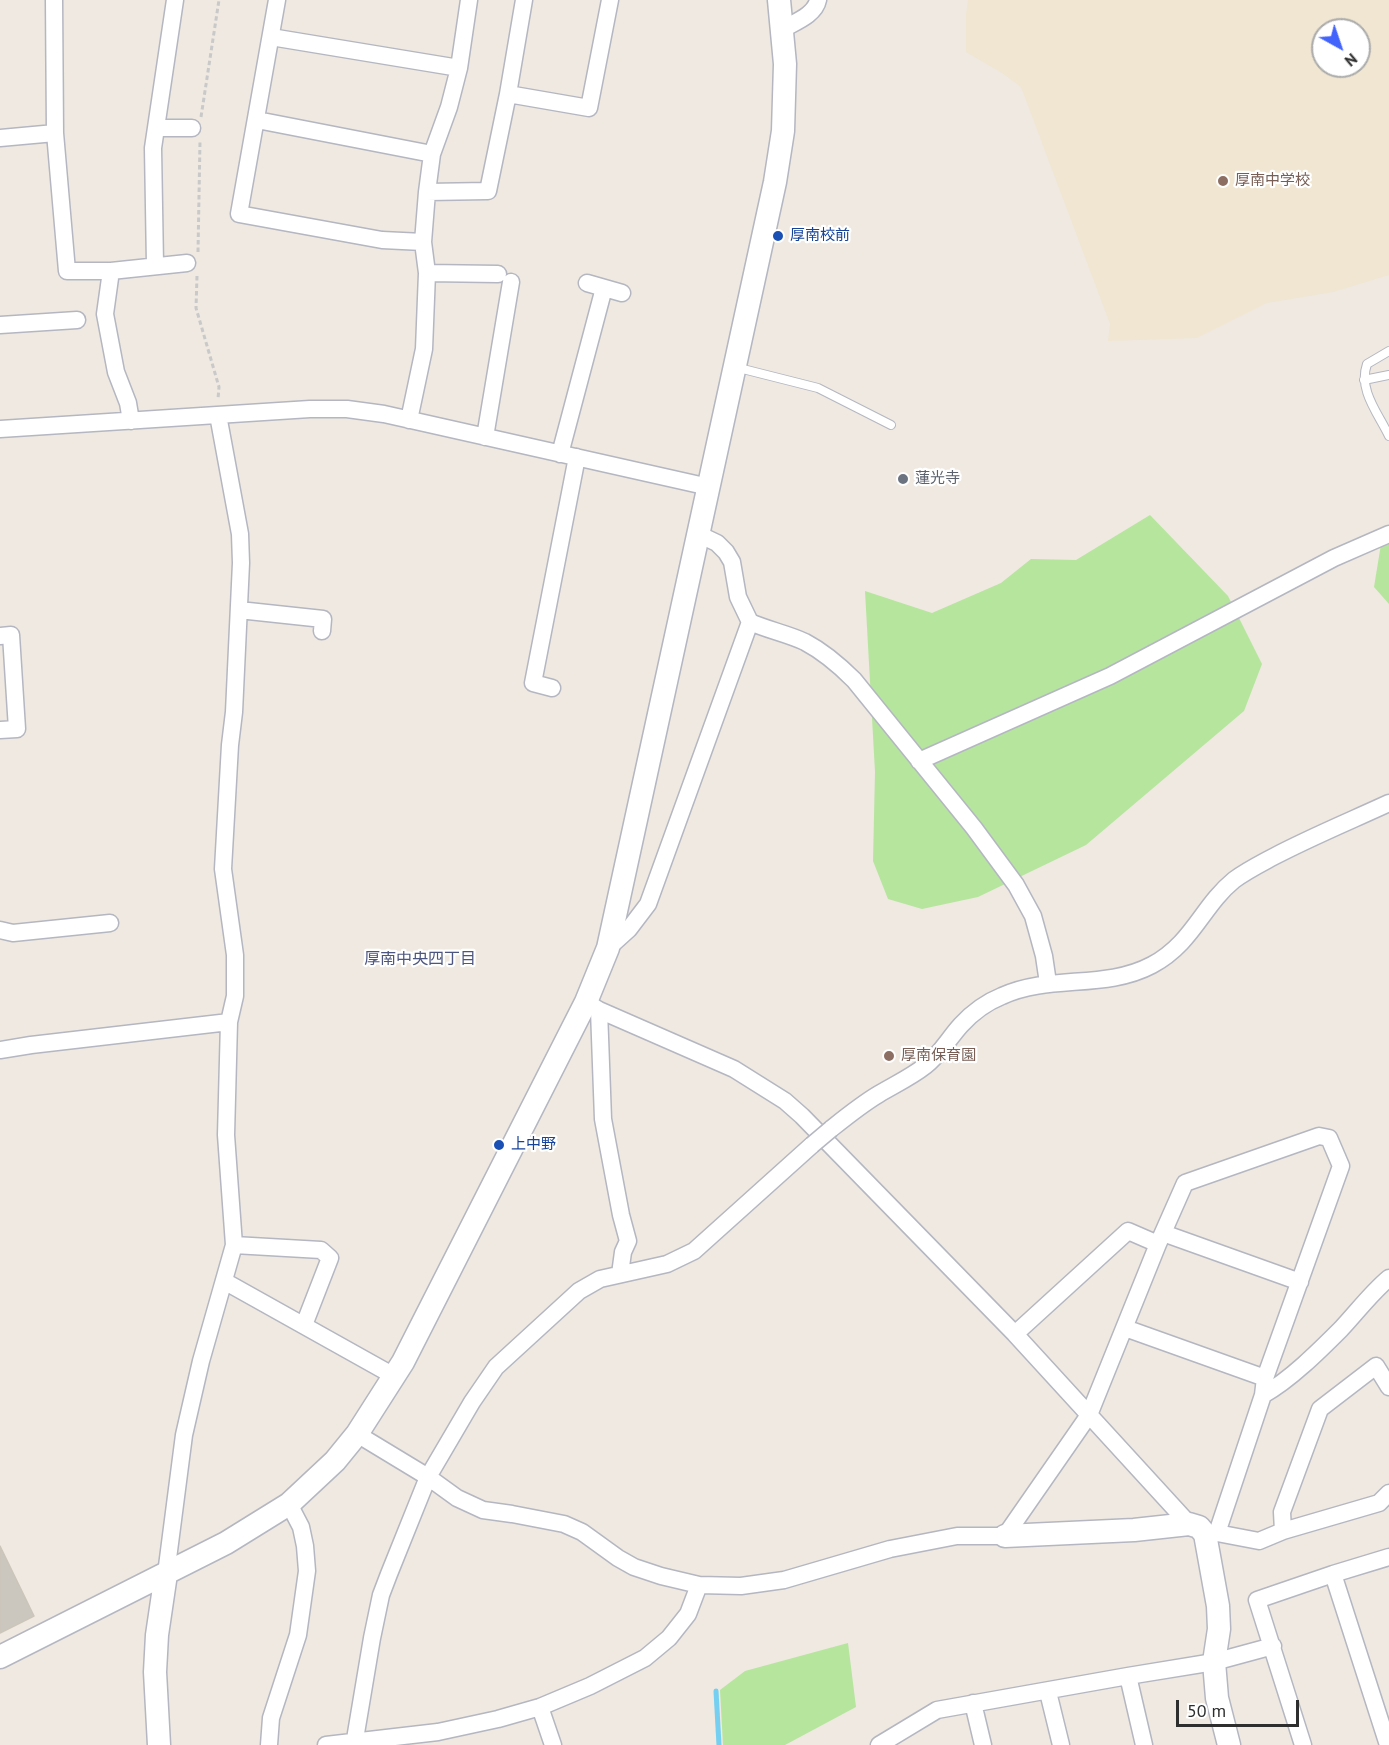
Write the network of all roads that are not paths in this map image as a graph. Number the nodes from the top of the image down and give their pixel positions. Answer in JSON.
{"nodes":[{"id":1,"x":54,"y":0,"type":"edge"},
{"id":2,"x":175,"y":0,"type":"edge"},
{"id":3,"x":277,"y":0,"type":"edge"},
{"id":4,"x":469,"y":0,"type":"edge"},
{"id":5,"x":524,"y":0,"type":"edge"},
{"id":6,"x":610,"y":0,"type":"edge"},
{"id":7,"x":779,"y":0,"type":"edge"},
{"id":8,"x":818,"y":0,"type":"edge"},
{"id":9,"x":783,"y":29,"type":"junction"},
{"id":10,"x":271,"y":37,"type":"junction"},
{"id":11,"x":459,"y":68,"type":"junction"},
{"id":12,"x":508,"y":94,"type":"junction"},
{"id":13,"x":256,"y":120,"type":"junction"},
{"id":14,"x":198,"y":127,"type":"road end"},
{"id":15,"x":156,"y":128,"type":"junction"},
{"id":16,"x":55,"y":133,"type":"junction"},
{"id":17,"x":0,"y":138,"type":"edge"},
{"id":18,"x":432,"y":153,"type":"junction"},
{"id":19,"x":427,"y":192,"type":"junction"},
{"id":20,"x":423,"y":242,"type":"junction"},
{"id":21,"x":155,"y":265,"type":"junction"},
{"id":22,"x":194,"y":266,"type":"road end"},
{"id":23,"x":111,"y":271,"type":"junction"},
{"id":24,"x":427,"y":273,"type":"junction"},
{"id":25,"x":587,"y":283,"type":"dead end"},
{"id":26,"x":604,"y":288,"type":"junction"},
{"id":27,"x":622,"y":293,"type":"dead end"},
{"id":28,"x":77,"y":320,"type":"dead end"},
{"id":29,"x":0,"y":325,"type":"edge"},
{"id":30,"x":1389,"y":351,"type":"edge"},
{"id":31,"x":735,"y":367,"type":"junction"},
{"id":32,"x":1389,"y":375,"type":"edge"},
{"id":33,"x":1364,"y":380,"type":"junction"},
{"id":34,"x":218,"y":416,"type":"junction"},
{"id":35,"x":409,"y":420,"type":"junction"},
{"id":36,"x":131,"y":421,"type":"junction"},
{"id":37,"x":891,"y":425,"type":"dead end"},
{"id":38,"x":0,"y":429,"type":"edge"},
{"id":39,"x":1389,"y":436,"type":"edge"},
{"id":40,"x":485,"y":437,"type":"junction"},
{"id":41,"x":568,"y":455,"type":"junction"},
{"id":42,"x":709,"y":487,"type":"junction"},
{"id":43,"x":698,"y":534,"type":"junction"},
{"id":44,"x":1389,"y":534,"type":"edge"},
{"id":45,"x":239,"y":610,"type":"junction"},
{"id":46,"x":750,"y":622,"type":"junction"},
{"id":47,"x":322,"y":631,"type":"dead end"},
{"id":48,"x":0,"y":636,"type":"edge"},
{"id":49,"x":552,"y":688,"type":"dead end"},
{"id":50,"x":0,"y":730,"type":"edge"},
{"id":51,"x":919,"y":762,"type":"junction"},
{"id":52,"x":1389,"y":803,"type":"edge"},
{"id":53,"x":110,"y":923,"type":"dead end"},
{"id":54,"x":0,"y":930,"type":"edge"},
{"id":55,"x":608,"y":948,"type":"junction"},
{"id":56,"x":1048,"y":983,"type":"junction"},
{"id":57,"x":593,"y":1006,"type":"junction"},
{"id":58,"x":228,"y":1022,"type":"junction"},
{"id":59,"x":0,"y":1050,"type":"edge"},
{"id":60,"x":1161,"y":1239,"type":"junction"},
{"id":61,"x":234,"y":1245,"type":"junction"},
{"id":62,"x":620,"y":1274,"type":"junction"},
{"id":63,"x":1389,"y":1278,"type":"edge"},
{"id":64,"x":224,"y":1281,"type":"junction"},
{"id":65,"x":1300,"y":1282,"type":"junction"},
{"id":66,"x":304,"y":1325,"type":"junction"},
{"id":67,"x":1125,"y":1328,"type":"junction"},
{"id":68,"x":1015,"y":1334,"type":"junction"},
{"id":69,"x":394,"y":1376,"type":"junction"},
{"id":70,"x":1264,"y":1387,"type":"junction"},
{"id":71,"x":1389,"y":1387,"type":"edge"},
{"id":72,"x":1089,"y":1415,"type":"junction"},
{"id":73,"x":357,"y":1434,"type":"junction"},
{"id":74,"x":428,"y":1476,"type":"junction"},
{"id":75,"x":1389,"y":1493,"type":"edge"},
{"id":76,"x":289,"y":1504,"type":"junction"},
{"id":77,"x":1204,"y":1531,"type":"junction"},
{"id":78,"x":1283,"y":1531,"type":"junction"},
{"id":79,"x":1005,"y":1536,"type":"junction"},
{"id":80,"x":1389,"y":1557,"type":"edge"},
{"id":81,"x":166,"y":1574,"type":"junction"},
{"id":82,"x":1333,"y":1574,"type":"junction"},
{"id":83,"x":699,"y":1585,"type":"junction"},
{"id":84,"x":1273,"y":1646,"type":"junction"},
{"id":85,"x":0,"y":1657,"type":"edge"},
{"id":86,"x":1214,"y":1662,"type":"junction"},
{"id":87,"x":1128,"y":1676,"type":"junction"},
{"id":88,"x":1048,"y":1692,"type":"junction"},
{"id":89,"x":972,"y":1703,"type":"junction"},
{"id":90,"x":540,"y":1707,"type":"junction"},
{"id":91,"x":440,"y":1738,"type":"edge"},
{"id":92,"x":898,"y":1740,"type":"edge"},
{"id":93,"x":354,"y":1744,"type":"edge"},
{"id":94,"x":159,"y":1745,"type":"edge"},
{"id":95,"x":269,"y":1745,"type":"edge"},
{"id":96,"x":326,"y":1745,"type":"edge"},
{"id":97,"x":553,"y":1745,"type":"edge"},
{"id":98,"x":879,"y":1745,"type":"edge"},
{"id":99,"x":983,"y":1745,"type":"edge"},
{"id":100,"x":1061,"y":1745,"type":"edge"},
{"id":101,"x":1144,"y":1745,"type":"edge"},
{"id":102,"x":1229,"y":1745,"type":"edge"},
{"id":103,"x":1303,"y":1745,"type":"edge"},
{"id":104,"x":1389,"y":1745,"type":"edge"}],
"edges":[{"from":1,"to":16,"type":"street"},
{"from":2,"to":15,"type":"street"},
{"from":3,"to":10,"type":"street"},
{"from":4,"to":11,"type":"street"},
{"from":5,"to":12,"type":"street"},
{"from":6,"to":12,"type":"street"},
{"from":7,"to":9,"type":"street"},
{"from":8,"to":9,"type":"street"},
{"from":9,"to":31,"type":"street"},
{"from":10,"to":11,"type":"street"},
{"from":10,"to":13,"type":"street"},
{"from":11,"to":18,"type":"street"},
{"from":12,"to":19,"type":"street"},
{"from":13,"to":18,"type":"street"},
{"from":13,"to":20,"type":"street"},
{"from":14,"to":15,"type":"street"},
{"from":15,"to":21,"type":"street"},
{"from":16,"to":17,"type":"street"},
{"from":16,"to":23,"type":"street"},
{"from":18,"to":19,"type":"street"},
{"from":19,"to":20,"type":"street"},
{"from":20,"to":24,"type":"street"},
{"from":21,"to":22,"type":"street"},
{"from":21,"to":23,"type":"street"},
{"from":23,"to":36,"type":"street"},
{"from":24,"to":35,"type":"street"},
{"from":24,"to":40,"type":"street"},
{"from":25,"to":26,"type":"street"},
{"from":26,"to":27,"type":"street"},
{"from":26,"to":41,"type":"street"},
{"from":28,"to":29,"type":"street"},
{"from":30,"to":33,"type":"lane"},
{"from":31,"to":37,"type":"lane"},
{"from":31,"to":42,"type":"street"},
{"from":32,"to":33,"type":"lane"},
{"from":33,"to":39,"type":"lane"},
{"from":34,"to":35,"type":"street"},
{"from":34,"to":36,"type":"street"},
{"from":34,"to":45,"type":"street"},
{"from":35,"to":40,"type":"street"},
{"from":36,"to":38,"type":"street"},
{"from":40,"to":41,"type":"street"},
{"from":41,"to":42,"type":"street"},
{"from":41,"to":49,"type":"street"},
{"from":42,"to":43,"type":"street"},
{"from":43,"to":46,"type":"street"},
{"from":43,"to":55,"type":"street"},
{"from":44,"to":51,"type":"street"},
{"from":45,"to":47,"type":"street"},
{"from":45,"to":58,"type":"street"},
{"from":46,"to":51,"type":"street"},
{"from":46,"to":55,"type":"street"},
{"from":48,"to":50,"type":"street"},
{"from":51,"to":56,"type":"street"},
{"from":52,"to":56,"type":"street"},
{"from":53,"to":54,"type":"street"},
{"from":55,"to":57,"type":"street"},
{"from":56,"to":62,"type":"street","bridge":true},
{"from":57,"to":62,"type":"street"},
{"from":57,"to":68,"type":"street"},
{"from":57,"to":69,"type":"street"},
{"from":58,"to":59,"type":"street"},
{"from":58,"to":61,"type":"street"},
{"from":60,"to":65,"type":"street"},
{"from":60,"to":65,"type":"street"},
{"from":60,"to":67,"type":"street"},
{"from":60,"to":68,"type":"street"},
{"from":61,"to":64,"type":"street"},
{"from":61,"to":66,"type":"street"},
{"from":62,"to":74,"type":"street"},
{"from":63,"to":70,"type":"street"},
{"from":64,"to":66,"type":"street"},
{"from":64,"to":81,"type":"street"},
{"from":65,"to":70,"type":"street"},
{"from":66,"to":69,"type":"street"},
{"from":67,"to":70,"type":"street"},
{"from":67,"to":72,"type":"street"},
{"from":68,"to":72,"type":"street"},
{"from":69,"to":73,"type":"street"},
{"from":70,"to":77,"type":"street"},
{"from":71,"to":78,"type":"street"},
{"from":72,"to":77,"type":"street"},
{"from":72,"to":79,"type":"street"},
{"from":73,"to":74,"type":"street"},
{"from":73,"to":76,"type":"street"},
{"from":74,"to":83,"type":"street"},
{"from":74,"to":93,"type":"street"},
{"from":75,"to":78,"type":"street"},
{"from":76,"to":81,"type":"street"},
{"from":76,"to":95,"type":"street"},
{"from":77,"to":78,"type":"street"},
{"from":77,"to":79,"type":"street"},
{"from":77,"to":86,"type":"street"},
{"from":79,"to":83,"type":"street"},
{"from":80,"to":82,"type":"street"},
{"from":81,"to":85,"type":"street"},
{"from":81,"to":94,"type":"street"},
{"from":82,"to":84,"type":"street"},
{"from":82,"to":104,"type":"street"},
{"from":83,"to":90,"type":"street"},
{"from":84,"to":86,"type":"street"},
{"from":84,"to":103,"type":"street"},
{"from":86,"to":87,"type":"street"},
{"from":86,"to":102,"type":"street"},
{"from":87,"to":88,"type":"street"},
{"from":87,"to":101,"type":"street"},
{"from":88,"to":89,"type":"street"},
{"from":88,"to":100,"type":"street"},
{"from":89,"to":92,"type":"street"},
{"from":89,"to":99,"type":"street"},
{"from":90,"to":91,"type":"street"},
{"from":90,"to":97,"type":"street"},
{"from":91,"to":93,"type":"street"},
{"from":92,"to":98,"type":"street"},
{"from":93,"to":96,"type":"street"}]}
